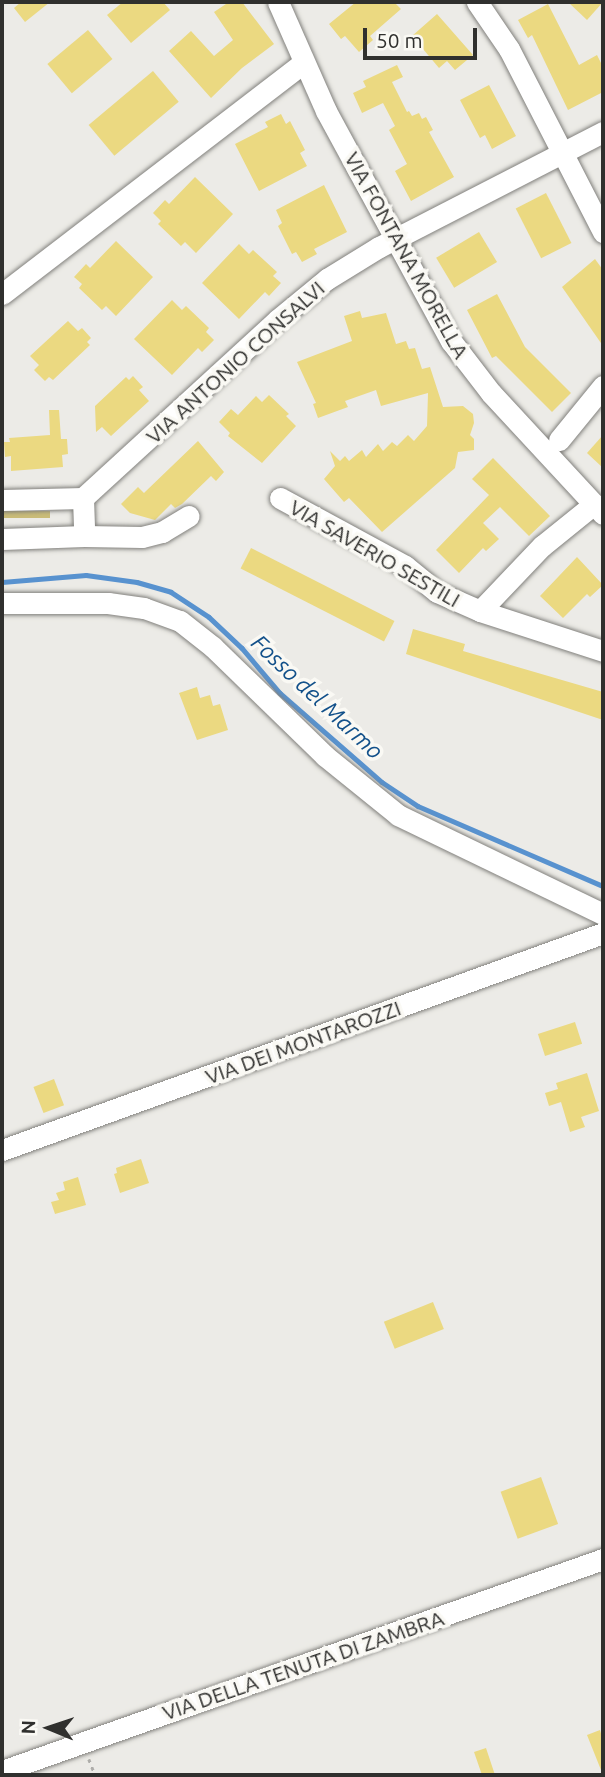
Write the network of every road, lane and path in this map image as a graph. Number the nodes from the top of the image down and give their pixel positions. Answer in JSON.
{"nodes":[{"id":1,"x":278,"y":2,"type":"edge"},
{"id":2,"x":477,"y":2,"type":"edge"},
{"id":3,"x":303,"y":63,"type":"junction"},
{"id":4,"x":603,"y":132,"type":"edge"},
{"id":5,"x":565,"y":154,"type":"junction"},
{"id":6,"x":603,"y":232,"type":"edge"},
{"id":7,"x":395,"y":238,"type":"junction"},
{"id":8,"x":2,"y":294,"type":"edge"},
{"id":9,"x":603,"y":386,"type":"edge"},
{"id":10,"x":559,"y":440,"type":"dead end"},
{"id":11,"x":83,"y":498,"type":"junction"},
{"id":12,"x":280,"y":498,"type":"dead end"},
{"id":13,"x":2,"y":500,"type":"edge"},
{"id":14,"x":599,"y":509,"type":"edge"},
{"id":15,"x":189,"y":516,"type":"dead end"},
{"id":16,"x":85,"y":536,"type":"junction"},
{"id":17,"x":2,"y":539,"type":"edge"},
{"id":18,"x":2,"y":604,"type":"edge"},
{"id":19,"x":480,"y":611,"type":"junction"},
{"id":20,"x":603,"y":651,"type":"edge"},
{"id":21,"x":603,"y":914,"type":"edge"},
{"id":22,"x":603,"y":933,"type":"edge"},
{"id":23,"x":2,"y":1150,"type":"edge"},
{"id":24,"x":603,"y":1559,"type":"edge"},
{"id":25,"x":2,"y":1771,"type":"edge"}],
"edges":[{"from":1,"to":3,"type":"street","name":"VIA FONTANA MORELLA"},
{"from":2,"to":5,"type":"street"},
{"from":3,"to":7,"type":"street","name":"VIA FONTANA MORELLA"},
{"from":3,"to":8,"type":"street"},
{"from":4,"to":5,"type":"street","name":"VIA ANTONIO CONSALVI"},
{"from":5,"to":6,"type":"street"},
{"from":5,"to":7,"type":"street","name":"VIA ANTONIO CONSALVI"},
{"from":7,"to":11,"type":"street","name":"VIA ANTONIO CONSALVI"},
{"from":7,"to":14,"type":"street","name":"VIA FONTANA MORELLA"},
{"from":9,"to":10,"type":"street"},
{"from":11,"to":13,"type":"street"},
{"from":11,"to":16,"type":"street"},
{"from":12,"to":19,"type":"street","name":"VIA SAVERIO SESTILI"},
{"from":14,"to":19,"type":"street","name":"VIA SAVERIO SESTILI"},
{"from":15,"to":16,"type":"street"},
{"from":16,"to":17,"type":"street"},
{"from":18,"to":21,"type":"street"},
{"from":19,"to":20,"type":"street"},
{"from":22,"to":23,"type":"street","name":"VIA DEI MONTAROZZI"},
{"from":24,"to":25,"type":"street","name":"VIA DELLA TENUTA DI ZAMBRA"}]}
